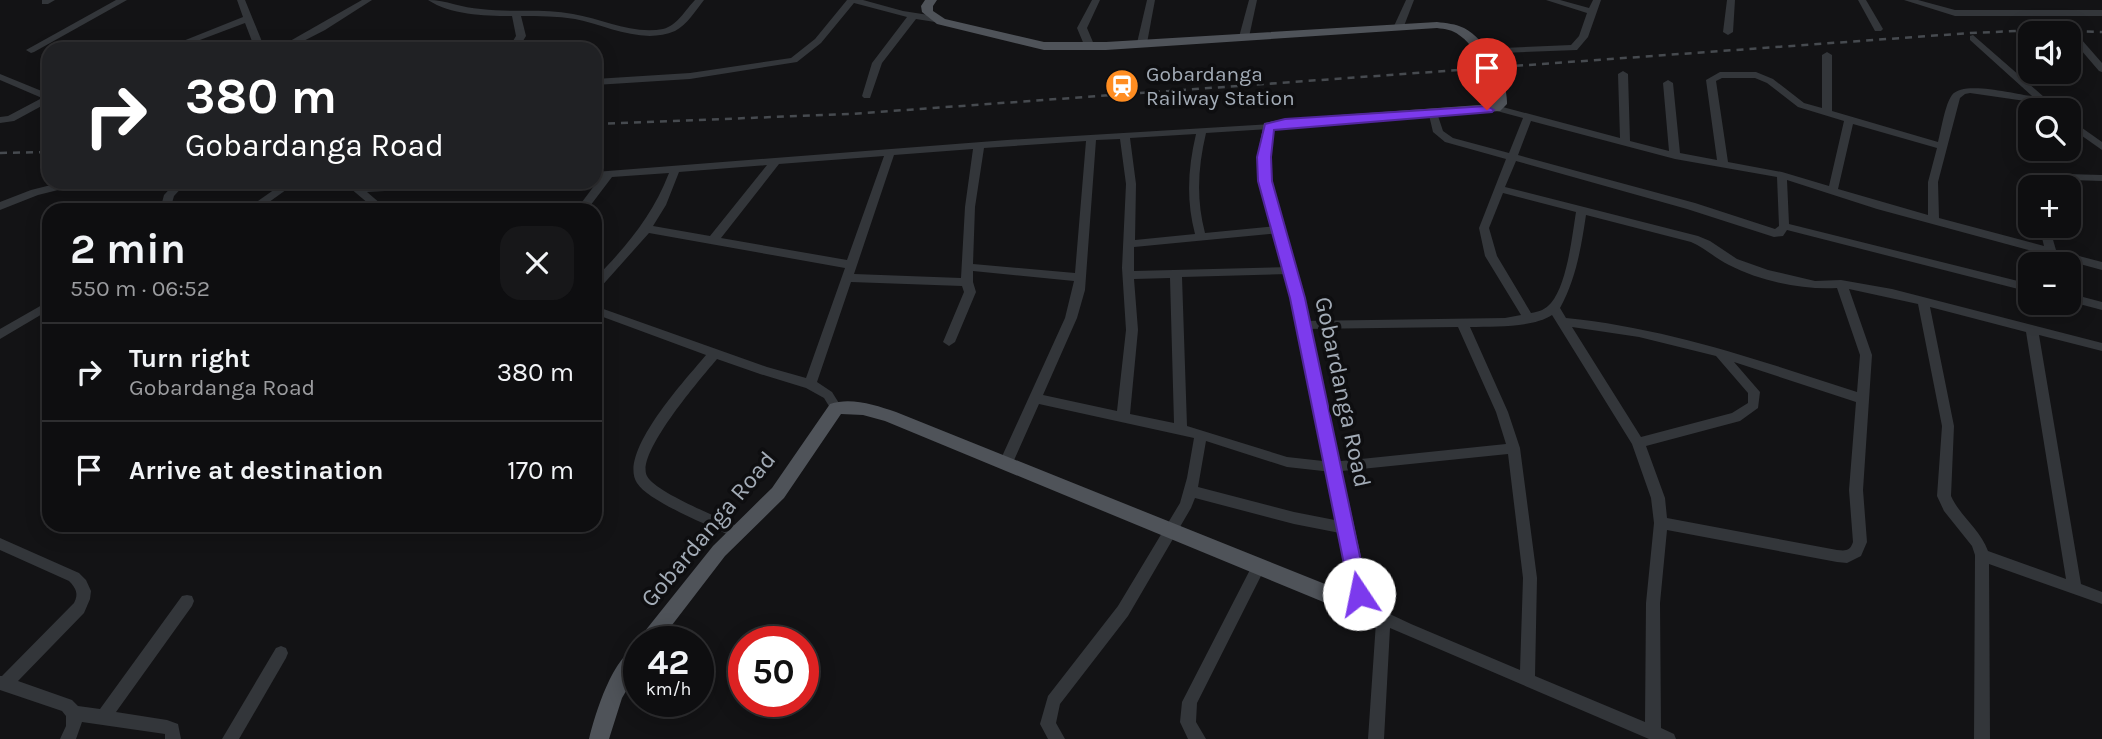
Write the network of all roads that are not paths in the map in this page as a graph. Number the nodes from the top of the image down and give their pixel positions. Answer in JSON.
{"nodes":[{"id":1,"x":123,"y":0,"type":"edge"},
{"id":2,"x":241,"y":0,"type":"edge"},
{"id":3,"x":368,"y":0,"type":"edge"},
{"id":4,"x":432,"y":0,"type":"edge"},
{"id":5,"x":700,"y":0,"type":"edge"},
{"id":6,"x":853,"y":0,"type":"edge"},
{"id":7,"x":931,"y":0,"type":"edge"},
{"id":8,"x":1096,"y":0,"type":"edge"},
{"id":9,"x":1151,"y":0,"type":"edge"},
{"id":10,"x":1253,"y":0,"type":"edge"},
{"id":11,"x":1410,"y":0,"type":"edge"},
{"id":12,"x":1550,"y":0,"type":"edge"},
{"id":13,"x":1597,"y":0,"type":"edge"},
{"id":14,"x":1731,"y":0,"type":"edge"},
{"id":15,"x":1862,"y":0,"type":"edge"},
{"id":16,"x":1908,"y":0,"type":"edge"},
{"id":17,"x":2070,"y":0,"type":"edge"},
{"id":18,"x":1592,"y":12,"type":"junction"},
{"id":19,"x":2075,"y":12,"type":"junction"},
{"id":20,"x":2102,"y":13,"type":"edge"},
{"id":21,"x":516,"y":15,"type":"junction"},
{"id":22,"x":913,"y":16,"type":"junction"},
{"id":23,"x":249,"y":18,"type":"junction"},
{"id":24,"x":935,"y":19,"type":"junction"},
{"id":25,"x":1399,"y":26,"type":"junction"},
{"id":26,"x":1878,"y":29,"type":"dead end"},
{"id":27,"x":1728,"y":32,"type":"dead end"},
{"id":28,"x":1244,"y":37,"type":"junction"},
{"id":29,"x":1973,"y":38,"type":"dead end"},
{"id":30,"x":46,"y":42,"type":"edge"},
{"id":31,"x":186,"y":42,"type":"edge"},
{"id":32,"x":258,"y":42,"type":"edge"},
{"id":33,"x":295,"y":42,"type":"edge"},
{"id":34,"x":518,"y":42,"type":"edge"},
{"id":35,"x":1142,"y":43,"type":"junction"},
{"id":36,"x":42,"y":44,"type":"edge"},
{"id":37,"x":2081,"y":44,"type":"edge"},
{"id":38,"x":1090,"y":47,"type":"junction"},
{"id":39,"x":31,"y":50,"type":"dead end"},
{"id":40,"x":1480,"y":52,"type":"junction"},
{"id":41,"x":1827,"y":55,"type":"dead end"},
{"id":42,"x":2102,"y":69,"type":"edge"},
{"id":43,"x":1623,"y":74,"type":"dead end"},
{"id":44,"x":0,"y":78,"type":"edge"},
{"id":45,"x":602,"y":82,"type":"edge"},
{"id":46,"x":1668,"y":83,"type":"dead end"},
{"id":47,"x":42,"y":94,"type":"edge"},
{"id":48,"x":867,"y":96,"type":"dead end"},
{"id":49,"x":2023,"y":98,"type":"edge"},
{"id":50,"x":2040,"y":98,"type":"edge"},
{"id":51,"x":42,"y":101,"type":"edge"},
{"id":52,"x":1496,"y":108,"type":"junction"},
{"id":53,"x":1827,"y":113,"type":"junction"},
{"id":54,"x":1434,"y":115,"type":"junction"},
{"id":55,"x":1528,"y":117,"type":"junction"},
{"id":56,"x":0,"y":120,"type":"edge"},
{"id":57,"x":1849,"y":120,"type":"junction"},
{"id":58,"x":1269,"y":126,"type":"junction"},
{"id":59,"x":1202,"y":130,"type":"junction"},
{"id":60,"x":2081,"y":131,"type":"edge"},
{"id":61,"x":1125,"y":135,"type":"junction"},
{"id":62,"x":1091,"y":138,"type":"junction"},
{"id":63,"x":2090,"y":138,"type":"junction"},
{"id":64,"x":2102,"y":139,"type":"edge"},
{"id":65,"x":1625,"y":144,"type":"junction"},
{"id":66,"x":979,"y":145,"type":"junction"},
{"id":67,"x":1943,"y":147,"type":"junction"},
{"id":68,"x":2102,"y":147,"type":"edge"},
{"id":69,"x":891,"y":153,"type":"junction"},
{"id":70,"x":1512,"y":155,"type":"junction"},
{"id":71,"x":1675,"y":156,"type":"junction"},
{"id":72,"x":776,"y":162,"type":"junction"},
{"id":73,"x":1723,"y":163,"type":"junction"},
{"id":74,"x":675,"y":169,"type":"junction"},
{"id":75,"x":602,"y":174,"type":"edge"},
{"id":76,"x":609,"y":174,"type":"junction"},
{"id":77,"x":1782,"y":175,"type":"junction"},
{"id":78,"x":2081,"y":177,"type":"edge"},
{"id":79,"x":2102,"y":178,"type":"edge"},
{"id":80,"x":602,"y":183,"type":"edge"},
{"id":81,"x":47,"y":189,"type":"edge"},
{"id":82,"x":282,"y":189,"type":"edge"},
{"id":83,"x":357,"y":189,"type":"edge"},
{"id":84,"x":597,"y":189,"type":"edge"},
{"id":85,"x":1499,"y":189,"type":"junction"},
{"id":86,"x":1833,"y":190,"type":"junction"},
{"id":87,"x":373,"y":201,"type":"joint"},
{"id":88,"x":260,"y":203,"type":"edge"},
{"id":89,"x":370,"y":203,"type":"edge"},
{"id":90,"x":586,"y":203,"type":"edge"},
{"id":91,"x":0,"y":206,"type":"edge"},
{"id":92,"x":1582,"y":209,"type":"junction"},
{"id":93,"x":1934,"y":220,"type":"junction"},
{"id":94,"x":1784,"y":226,"type":"junction"},
{"id":95,"x":648,"y":229,"type":"junction"},
{"id":96,"x":1277,"y":230,"type":"junction"},
{"id":97,"x":1201,"y":237,"type":"junction"},
{"id":98,"x":715,"y":239,"type":"junction"},
{"id":99,"x":1128,"y":244,"type":"junction"},
{"id":100,"x":2047,"y":252,"type":"edge"},
{"id":101,"x":2081,"y":261,"type":"edge"},
{"id":102,"x":851,"y":265,"type":"junction"},
{"id":103,"x":2102,"y":266,"type":"edge"},
{"id":104,"x":969,"y":267,"type":"junction"},
{"id":105,"x":1289,"y":271,"type":"junction"},
{"id":106,"x":1176,"y":274,"type":"junction"},
{"id":107,"x":1129,"y":275,"type":"junction"},
{"id":108,"x":602,"y":278,"type":"edge"},
{"id":109,"x":847,"y":278,"type":"junction"},
{"id":110,"x":1080,"y":278,"type":"junction"},
{"id":111,"x":967,"y":282,"type":"junction"},
{"id":112,"x":1842,"y":284,"type":"junction"},
{"id":113,"x":2018,"y":285,"type":"edge"},
{"id":114,"x":1923,"y":300,"type":"junction"},
{"id":115,"x":2081,"y":300,"type":"edge"},
{"id":116,"x":2102,"y":306,"type":"edge"},
{"id":117,"x":1553,"y":308,"type":"junction"},
{"id":118,"x":42,"y":309,"type":"edge"},
{"id":119,"x":602,"y":312,"type":"edge"},
{"id":120,"x":1528,"y":319,"type":"junction"},
{"id":121,"x":1563,"y":322,"type":"junction"},
{"id":122,"x":1462,"y":323,"type":"junction"},
{"id":123,"x":1303,"y":325,"type":"junction"},
{"id":124,"x":2032,"y":329,"type":"junction"},
{"id":125,"x":0,"y":335,"type":"edge"},
{"id":126,"x":949,"y":342,"type":"dead end"},
{"id":127,"x":2102,"y":346,"type":"edge"},
{"id":128,"x":715,"y":352,"type":"junction"},
{"id":129,"x":1721,"y":355,"type":"junction"},
{"id":130,"x":810,"y":384,"type":"junction"},
{"id":131,"x":1035,"y":398,"type":"junction"},
{"id":132,"x":1863,"y":399,"type":"junction"},
{"id":133,"x":836,"y":408,"type":"junction"},
{"id":134,"x":1123,"y":417,"type":"junction"},
{"id":135,"x":1181,"y":429,"type":"junction"},
{"id":136,"x":1201,"y":434,"type":"junction"},
{"id":137,"x":1638,"y":443,"type":"junction"},
{"id":138,"x":1514,"y":448,"type":"junction"},
{"id":139,"x":1006,"y":463,"type":"junction"},
{"id":140,"x":1332,"y":467,"type":"junction"},
{"id":141,"x":1191,"y":491,"type":"junction"},
{"id":142,"x":1661,"y":523,"type":"junction"},
{"id":143,"x":1345,"y":528,"type":"junction"},
{"id":144,"x":1168,"y":531,"type":"junction"},
{"id":145,"x":736,"y":532,"type":"junction"},
{"id":146,"x":0,"y":544,"type":"edge"},
{"id":147,"x":1982,"y":555,"type":"junction"},
{"id":148,"x":1259,"y":566,"type":"junction"},
{"id":149,"x":2075,"y":589,"type":"junction"},
{"id":150,"x":2102,"y":598,"type":"edge"},
{"id":151,"x":187,"y":601,"type":"dead end"},
{"id":152,"x":1358,"y":603,"type":"junction"},
{"id":153,"x":1383,"y":619,"type":"junction"},
{"id":154,"x":661,"y":626,"type":"edge"},
{"id":155,"x":281,"y":653,"type":"dead end"},
{"id":156,"x":623,"y":675,"type":"edge"},
{"id":157,"x":1527,"y":680,"type":"junction"},
{"id":158,"x":2,"y":684,"type":"edge"},
{"id":159,"x":75,"y":713,"type":"junction"},
{"id":160,"x":103,"y":718,"type":"junction"},
{"id":161,"x":1660,"y":736,"type":"edge"},
{"id":162,"x":68,"y":739,"type":"edge"},
{"id":163,"x":173,"y":739,"type":"edge"},
{"id":164,"x":230,"y":739,"type":"edge"},
{"id":165,"x":599,"y":739,"type":"edge"},
{"id":166,"x":1057,"y":739,"type":"edge"},
{"id":167,"x":1198,"y":739,"type":"edge"},
{"id":168,"x":1376,"y":739,"type":"edge"},
{"id":169,"x":1982,"y":739,"type":"edge"}],
"edges":[{"from":1,"to":30,"type":"street"},
{"from":2,"to":23,"type":"street"},
{"from":3,"to":33,"type":"street"},
{"from":4,"to":21,"type":"street"},
{"from":5,"to":21,"type":"street"},
{"from":6,"to":22,"type":"street"},
{"from":6,"to":45,"type":"street"},
{"from":7,"to":24,"type":"main road"},
{"from":8,"to":38,"type":"street"},
{"from":9,"to":35,"type":"street"},
{"from":10,"to":28,"type":"street"},
{"from":11,"to":25,"type":"street"},
{"from":12,"to":18,"type":"street"},
{"from":13,"to":18,"type":"street"},
{"from":14,"to":27,"type":"street"},
{"from":15,"to":26,"type":"street"},
{"from":16,"to":19,"type":"street"},
{"from":17,"to":19,"type":"street"},
{"from":18,"to":40,"type":"street"},
{"from":19,"to":20,"type":"street"},
{"from":21,"to":34,"type":"street"},
{"from":22,"to":24,"type":"street"},
{"from":22,"to":48,"type":"street"},
{"from":23,"to":31,"type":"street"},
{"from":23,"to":32,"type":"street"},
{"from":24,"to":38,"type":"main road"},
{"from":25,"to":28,"type":"main road"},
{"from":25,"to":40,"type":"main road"},
{"from":28,"to":35,"type":"main road"},
{"from":29,"to":50,"type":"street"},
{"from":35,"to":38,"type":"main road"},
{"from":36,"to":39,"type":"street"},
{"from":37,"to":42,"type":"street"},
{"from":40,"to":52,"type":"main road"},
{"from":41,"to":53,"type":"street"},
{"from":43,"to":65,"type":"street"},
{"from":44,"to":47,"type":"street"},
{"from":46,"to":71,"type":"street"},
{"from":49,"to":67,"type":"street"},
{"from":51,"to":56,"type":"street"},
{"from":52,"to":54,"type":"main road"},
{"from":52,"to":55,"type":"street"},
{"from":53,"to":57,"type":"street"},
{"from":53,"to":73,"type":"street"},
{"from":54,"to":58,"type":"main road"},
{"from":54,"to":70,"type":"street"},
{"from":55,"to":65,"type":"street"},
{"from":55,"to":70,"type":"street"},
{"from":57,"to":67,"type":"street"},
{"from":57,"to":86,"type":"street"},
{"from":58,"to":59,"type":"street"},
{"from":58,"to":96,"type":"main road","name":"Gobardanga Road"},
{"from":59,"to":61,"type":"street"},
{"from":59,"to":97,"type":"street"},
{"from":60,"to":63,"type":"street"},
{"from":61,"to":62,"type":"street"},
{"from":61,"to":99,"type":"street"},
{"from":62,"to":66,"type":"street"},
{"from":62,"to":110,"type":"street"},
{"from":63,"to":64,"type":"street"},
{"from":63,"to":68,"type":"street"},
{"from":65,"to":71,"type":"street"},
{"from":66,"to":69,"type":"street"},
{"from":66,"to":104,"type":"street"},
{"from":67,"to":93,"type":"street"},
{"from":69,"to":72,"type":"street"},
{"from":69,"to":102,"type":"street"},
{"from":70,"to":85,"type":"street"},
{"from":70,"to":94,"type":"street"},
{"from":71,"to":73,"type":"street"},
{"from":72,"to":74,"type":"street"},
{"from":72,"to":98,"type":"street"},
{"from":73,"to":77,"type":"street"},
{"from":74,"to":76,"type":"street"},
{"from":74,"to":95,"type":"street"},
{"from":75,"to":76,"type":"street"},
{"from":76,"to":80,"type":"street"},
{"from":77,"to":86,"type":"street"},
{"from":77,"to":94,"type":"street"},
{"from":78,"to":79,"type":"street"},
{"from":81,"to":91,"type":"street"},
{"from":82,"to":88,"type":"street"},
{"from":83,"to":87,"type":"street"},
{"from":84,"to":90,"type":"street"},
{"from":85,"to":92,"type":"street"},
{"from":85,"to":120,"type":"street"},
{"from":86,"to":93,"type":"street"},
{"from":87,"to":89,"type":"street"},
{"from":92,"to":112,"type":"street"},
{"from":92,"to":117,"type":"street"},
{"from":93,"to":100,"type":"street"},
{"from":94,"to":113,"type":"street"},
{"from":95,"to":98,"type":"street"},
{"from":95,"to":108,"type":"street"},
{"from":96,"to":97,"type":"street"},
{"from":96,"to":105,"type":"main road","name":"Gobardanga Road"},
{"from":97,"to":99,"type":"street"},
{"from":98,"to":102,"type":"street"},
{"from":99,"to":107,"type":"street"},
{"from":101,"to":103,"type":"street"},
{"from":102,"to":109,"type":"street"},
{"from":104,"to":110,"type":"street"},
{"from":104,"to":111,"type":"street"},
{"from":105,"to":106,"type":"street"},
{"from":105,"to":123,"type":"main road","name":"Gobardanga Road"},
{"from":106,"to":107,"type":"street"},
{"from":106,"to":135,"type":"street"},
{"from":107,"to":134,"type":"street"},
{"from":109,"to":111,"type":"street"},
{"from":109,"to":130,"type":"street"},
{"from":110,"to":131,"type":"street"},
{"from":111,"to":126,"type":"street"},
{"from":112,"to":114,"type":"street"},
{"from":112,"to":132,"type":"street"},
{"from":114,"to":124,"type":"street"},
{"from":114,"to":147,"type":"street"},
{"from":115,"to":116,"type":"street"},
{"from":117,"to":120,"type":"street"},
{"from":117,"to":121,"type":"street"},
{"from":118,"to":125,"type":"street"},
{"from":119,"to":128,"type":"street"},
{"from":120,"to":122,"type":"street"},
{"from":121,"to":129,"type":"street"},
{"from":121,"to":137,"type":"street"},
{"from":122,"to":123,"type":"street"},
{"from":122,"to":138,"type":"street"},
{"from":123,"to":140,"type":"main road","name":"Gobardanga Road"},
{"from":124,"to":127,"type":"street"},
{"from":124,"to":149,"type":"street"},
{"from":128,"to":130,"type":"street"},
{"from":128,"to":145,"type":"street"},
{"from":129,"to":132,"type":"street"},
{"from":129,"to":137,"type":"street"},
{"from":130,"to":133,"type":"street"},
{"from":131,"to":134,"type":"street"},
{"from":131,"to":139,"type":"street"},
{"from":132,"to":142,"type":"street"},
{"from":133,"to":139,"type":"main road"},
{"from":133,"to":145,"type":"main road","name":"Gobardanga Road"},
{"from":134,"to":135,"type":"street"},
{"from":135,"to":136,"type":"street"},
{"from":136,"to":140,"type":"street"},
{"from":136,"to":141,"type":"street"},
{"from":137,"to":142,"type":"street"},
{"from":138,"to":140,"type":"street"},
{"from":138,"to":157,"type":"street"},
{"from":139,"to":144,"type":"main road"},
{"from":140,"to":143,"type":"main road","name":"Gobardanga Road"},
{"from":141,"to":143,"type":"street"},
{"from":141,"to":144,"type":"street"},
{"from":142,"to":161,"type":"street"},
{"from":143,"to":152,"type":"main road","name":"Gobardanga Road"},
{"from":144,"to":148,"type":"main road"},
{"from":144,"to":166,"type":"street"},
{"from":145,"to":154,"type":"main road","name":"Gobardanga Road"},
{"from":146,"to":158,"type":"street"},
{"from":147,"to":149,"type":"street"},
{"from":147,"to":169,"type":"street"},
{"from":148,"to":152,"type":"main road"},
{"from":148,"to":167,"type":"street"},
{"from":149,"to":150,"type":"street"},
{"from":151,"to":160,"type":"street"},
{"from":152,"to":153,"type":"street"},
{"from":153,"to":157,"type":"street"},
{"from":153,"to":168,"type":"street"},
{"from":155,"to":164,"type":"street"},
{"from":156,"to":165,"type":"main road"},
{"from":157,"to":161,"type":"street"},
{"from":158,"to":159,"type":"street"},
{"from":159,"to":160,"type":"street"},
{"from":159,"to":162,"type":"street"},
{"from":160,"to":163,"type":"street"}]}
